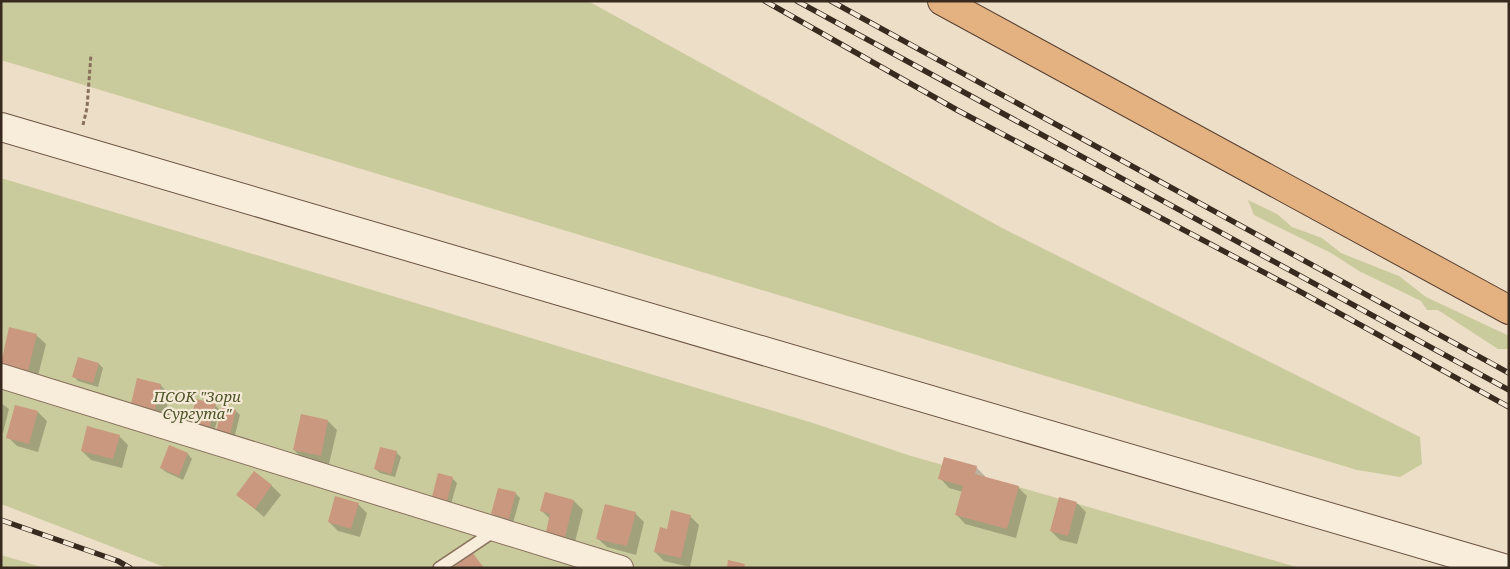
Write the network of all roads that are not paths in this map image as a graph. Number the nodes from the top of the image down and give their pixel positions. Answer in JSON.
{"nodes":[{"id":1,"x":942,"y":1,"type":"edge"},
{"id":2,"x":1,"y":127,"type":"edge"},
{"id":3,"x":1509,"y":310,"type":"edge"},
{"id":4,"x":1,"y":376,"type":"edge"},
{"id":5,"x":496,"y":530,"type":"junction"},
{"id":6,"x":439,"y":568,"type":"edge"},
{"id":7,"x":621,"y":568,"type":"edge"},
{"id":8,"x":1503,"y":568,"type":"edge"}],
"edges":[{"from":1,"to":3,"type":"highway"},
{"from":2,"to":8,"type":"main road"},
{"from":4,"to":5,"type":"street"},
{"from":5,"to":6,"type":"lane"},
{"from":5,"to":7,"type":"street"}]}
